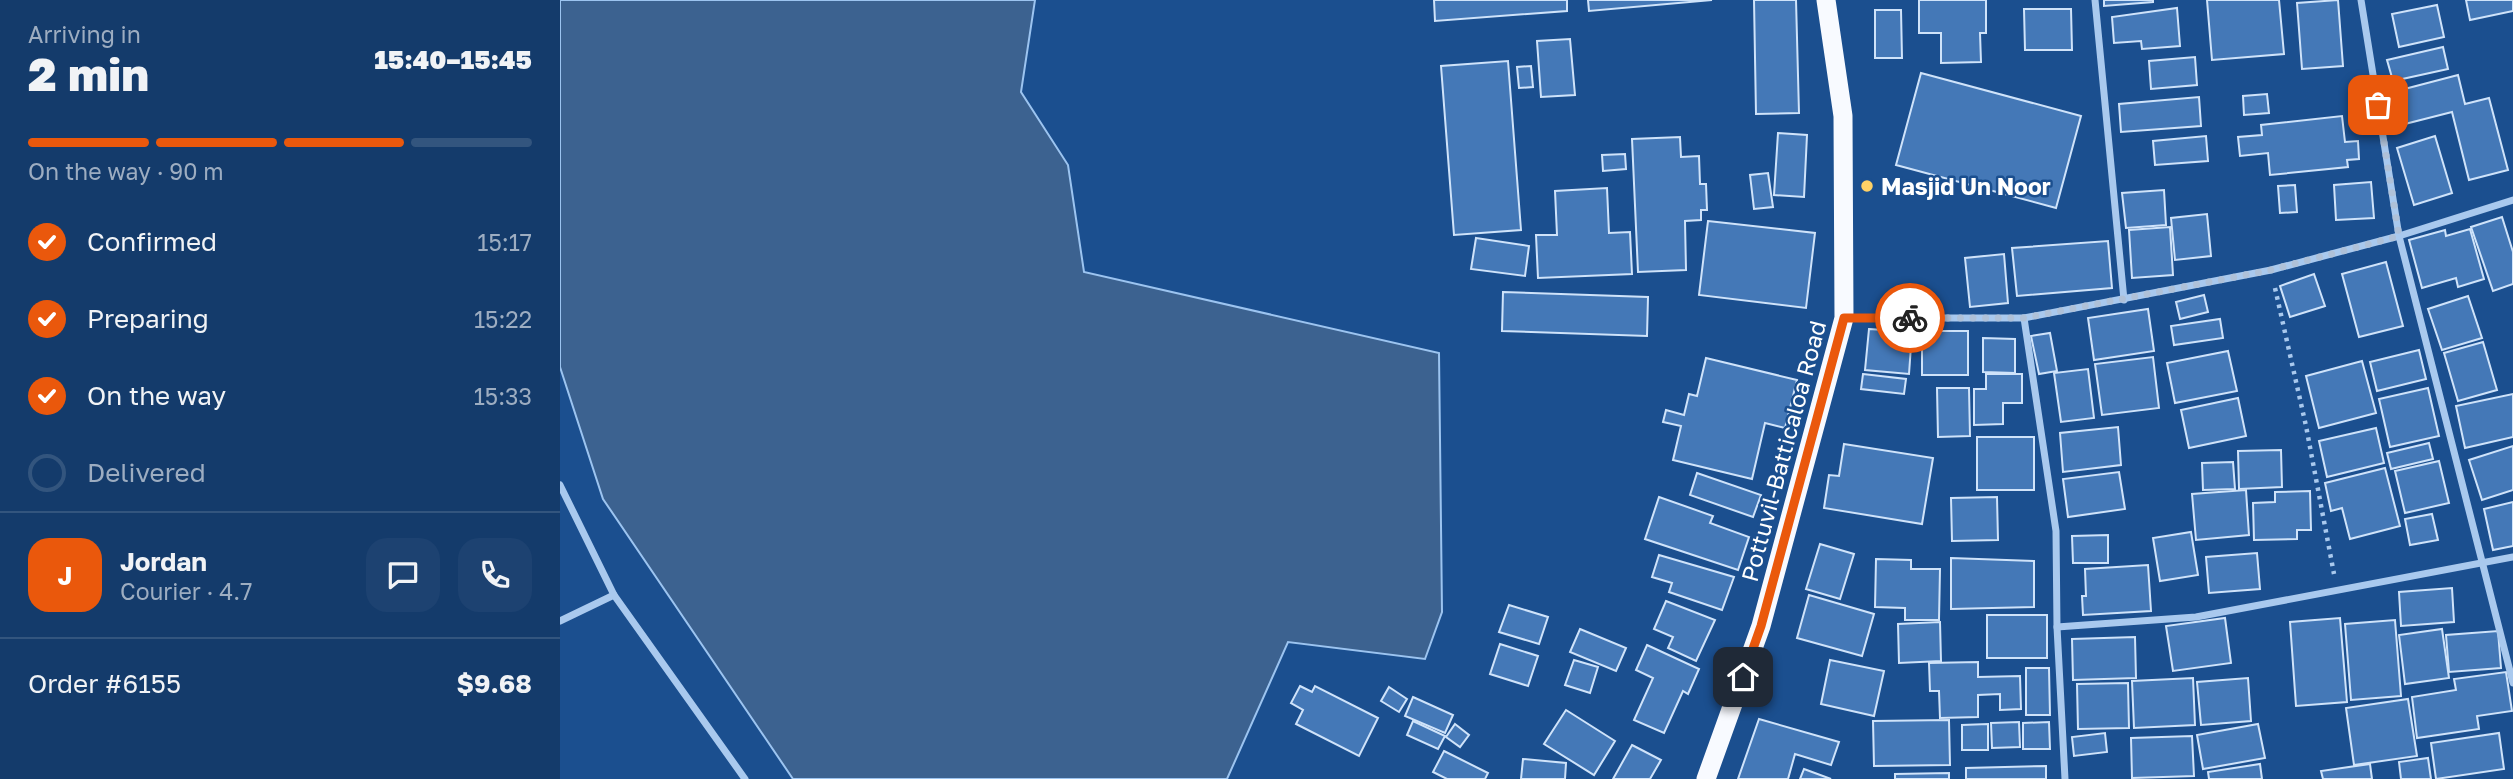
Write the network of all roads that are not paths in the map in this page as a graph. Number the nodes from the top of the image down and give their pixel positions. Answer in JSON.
{"nodes":[{"id":1,"x":1826,"y":0,"type":"edge"},
{"id":2,"x":2095,"y":0,"type":"edge"},
{"id":3,"x":2361,"y":0,"type":"edge"},
{"id":4,"x":2513,"y":200,"type":"edge"},
{"id":5,"x":2399,"y":236,"type":"junction"},
{"id":6,"x":2124,"y":300,"type":"junction"},
{"id":7,"x":1844,"y":318,"type":"junction"},
{"id":8,"x":2024,"y":318,"type":"junction"},
{"id":9,"x":560,"y":485,"type":"edge"},
{"id":10,"x":2513,"y":557,"type":"edge"},
{"id":11,"x":2482,"y":564,"type":"junction"},
{"id":12,"x":614,"y":595,"type":"junction"},
{"id":13,"x":560,"y":621,"type":"edge"},
{"id":14,"x":2057,"y":627,"type":"junction"},
{"id":15,"x":2513,"y":683,"type":"edge"},
{"id":16,"x":745,"y":779,"type":"edge"},
{"id":17,"x":1706,"y":779,"type":"edge"},
{"id":18,"x":2065,"y":779,"type":"edge"}],
"edges":[{"from":1,"to":7,"type":"highway","name":"Pottuvil-Batticaloa Road"},
{"from":2,"to":6,"type":"street"},
{"from":3,"to":5,"type":"street"},
{"from":4,"to":5,"type":"street"},
{"from":5,"to":6,"type":"street"},
{"from":5,"to":11,"type":"street"},
{"from":6,"to":8,"type":"street"},
{"from":7,"to":8,"type":"street"},
{"from":7,"to":17,"type":"highway","name":"Pottuvil-Batticaloa Road"},
{"from":8,"to":14,"type":"street"},
{"from":9,"to":12,"type":"street"},
{"from":10,"to":11,"type":"street"},
{"from":11,"to":14,"type":"street"},
{"from":11,"to":15,"type":"street"},
{"from":12,"to":13,"type":"street"},
{"from":12,"to":16,"type":"street"},
{"from":14,"to":18,"type":"street"}]}
